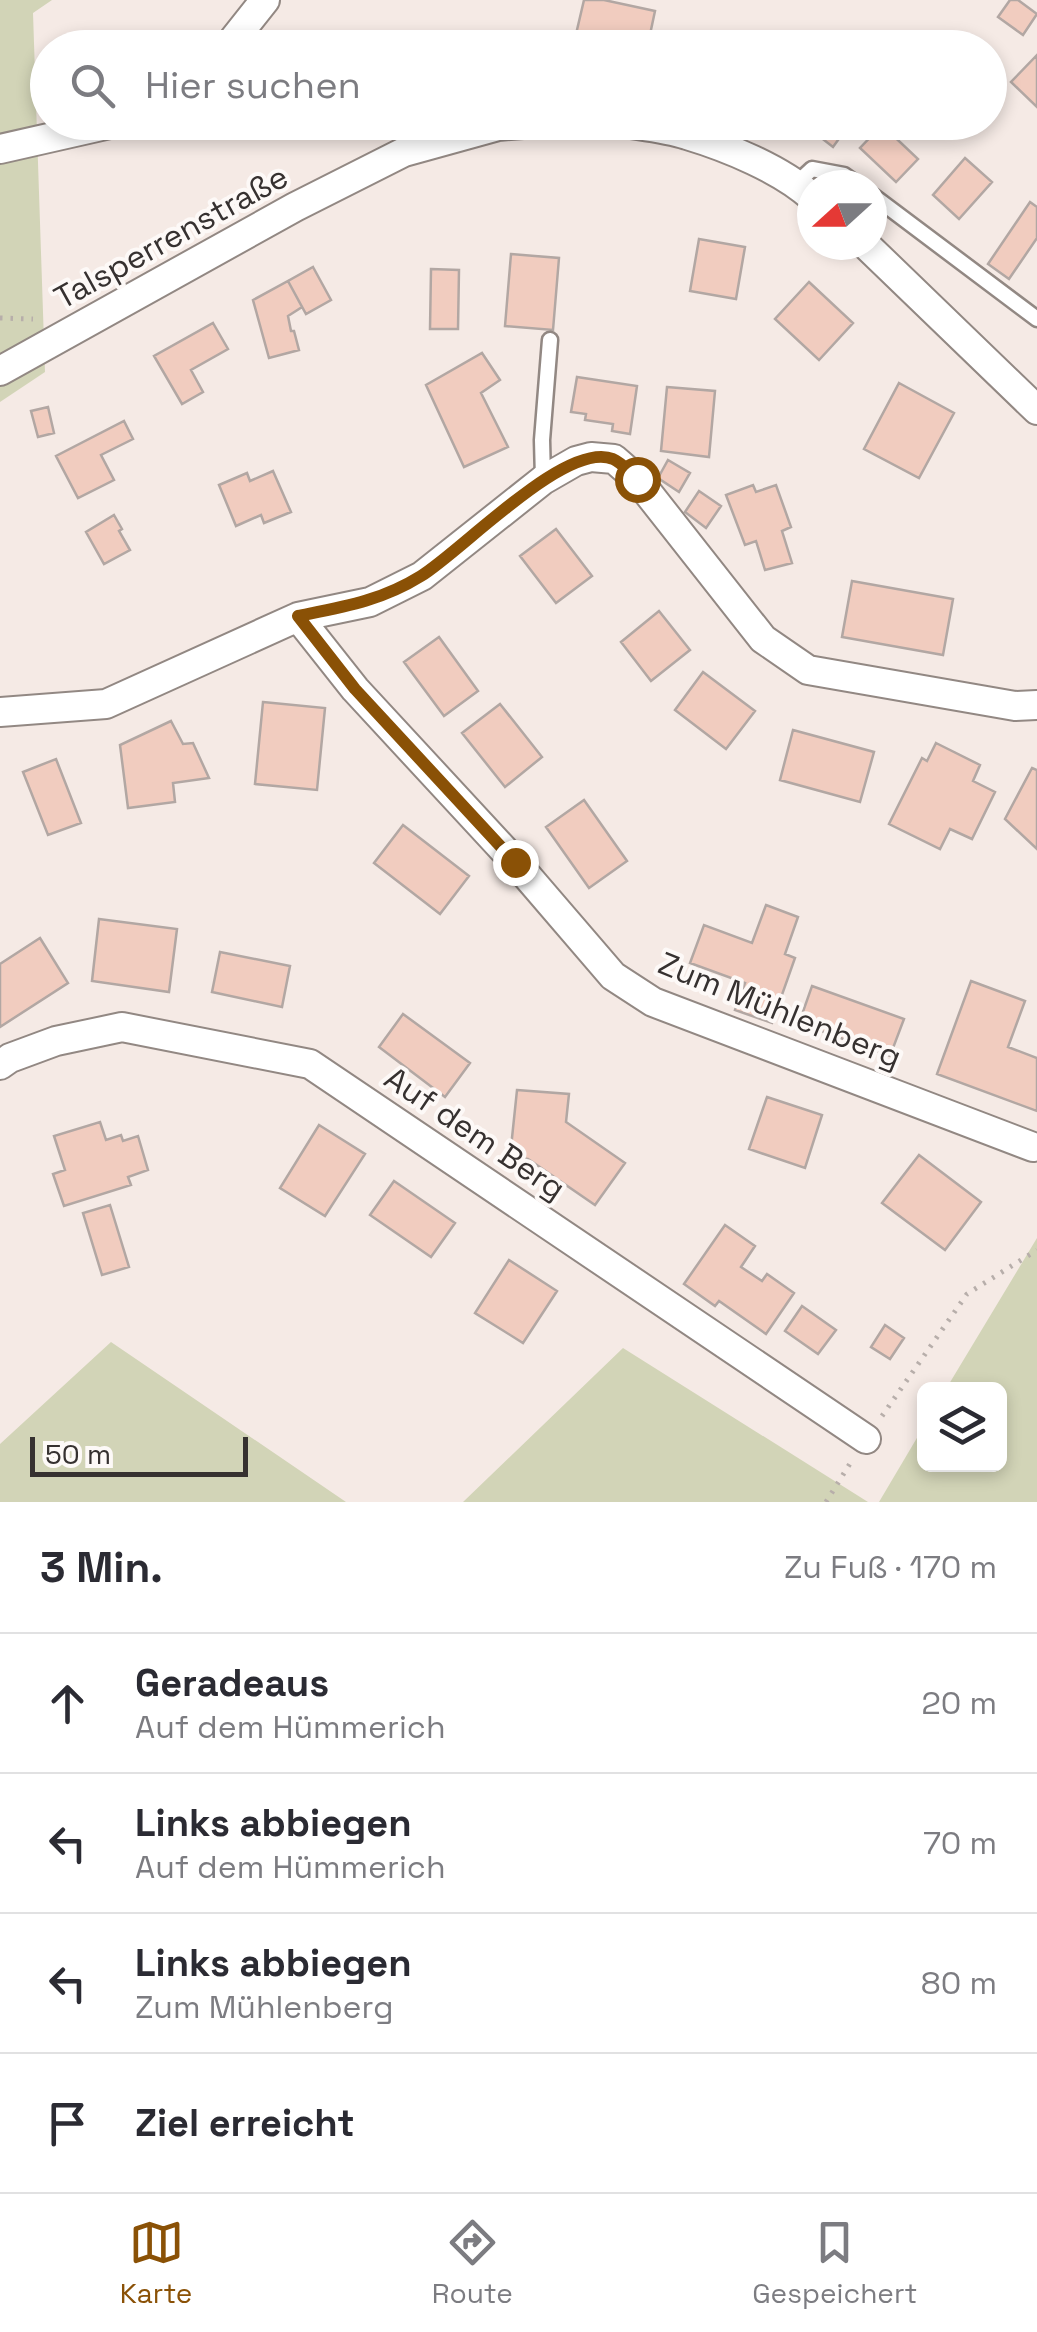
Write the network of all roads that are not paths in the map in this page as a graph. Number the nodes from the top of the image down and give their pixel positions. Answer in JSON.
{"nodes":[{"id":1,"x":265,"y":0,"type":"edge"},
{"id":2,"x":241,"y":30,"type":"edge"},
{"id":3,"x":40,"y":140,"type":"edge"},
{"id":4,"x":447,"y":140,"type":"edge"},
{"id":5,"x":700,"y":140,"type":"edge"},
{"id":6,"x":0,"y":149,"type":"edge"},
{"id":7,"x":797,"y":186,"type":"edge"},
{"id":8,"x":887,"y":206,"type":"edge"},
{"id":9,"x":882,"y":260,"type":"edge"},
{"id":10,"x":1037,"y":319,"type":"edge"},
{"id":11,"x":550,"y":340,"type":"dead end"},
{"id":12,"x":0,"y":371,"type":"edge"},
{"id":13,"x":1037,"y":410,"type":"edge"},
{"id":14,"x":543,"y":480,"type":"junction"},
{"id":15,"x":298,"y":616,"type":"junction"},
{"id":16,"x":1037,"y":704,"type":"edge"},
{"id":17,"x":0,"y":712,"type":"edge"},
{"id":18,"x":0,"y":1065,"type":"edge"},
{"id":19,"x":1032,"y":1147,"type":"dead end"},
{"id":20,"x":866,"y":1439,"type":"road end"}],
"edges":[{"from":1,"to":2,"type":"street"},
{"from":3,"to":6,"type":"street"},
{"from":4,"to":12,"type":"street","name":"Talsperrenstraße"},
{"from":5,"to":7,"type":"street"},
{"from":8,"to":10,"type":"lane"},
{"from":9,"to":13,"type":"street"},
{"from":11,"to":14,"type":"lane"},
{"from":14,"to":15,"type":"street"},
{"from":14,"to":16,"type":"street"},
{"from":15,"to":17,"type":"street"},
{"from":15,"to":19,"type":"street","name":"Zum Mühlenberg"},
{"from":18,"to":20,"type":"street","name":"Auf dem Berg"}]}
